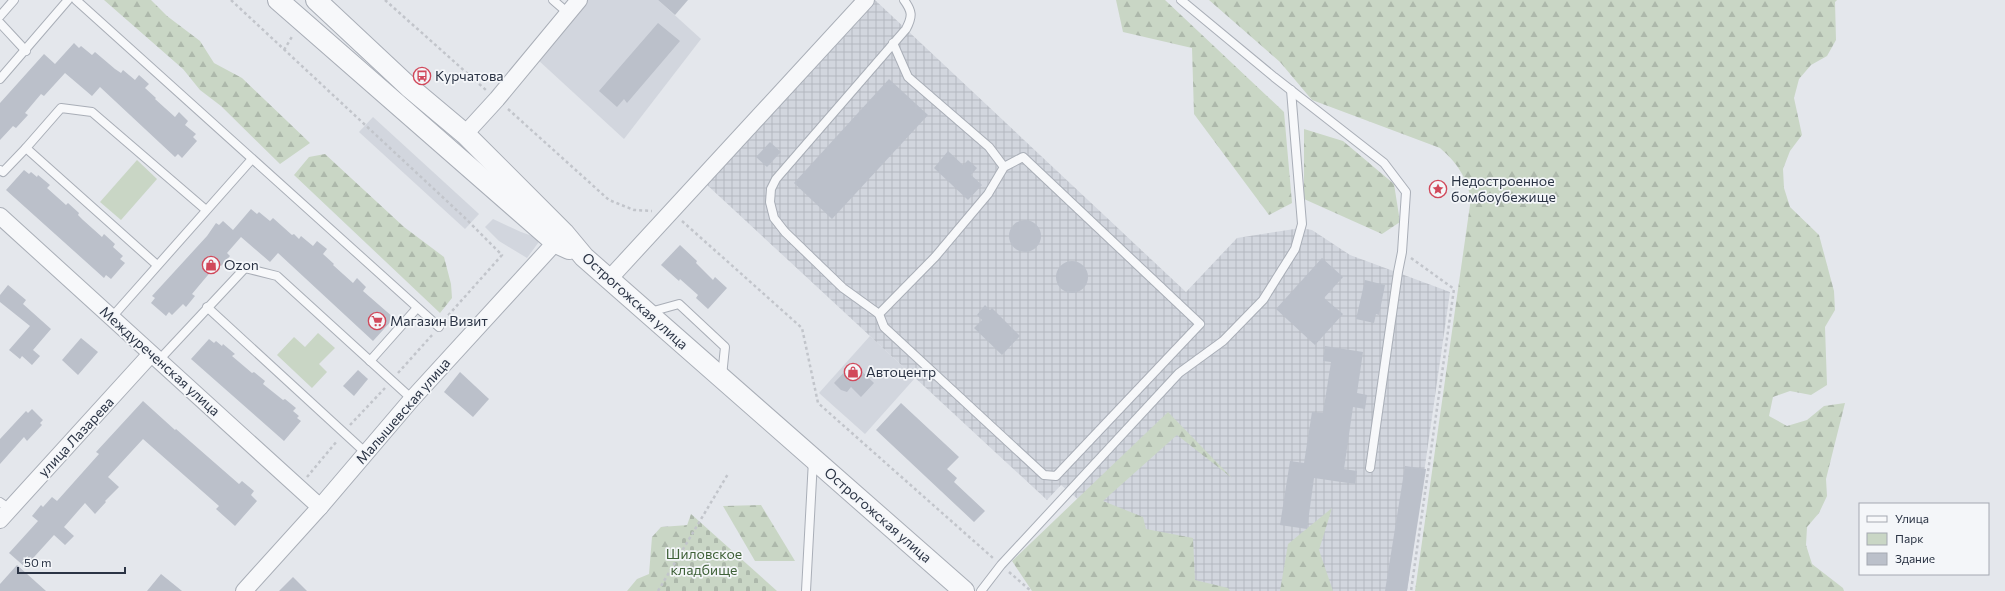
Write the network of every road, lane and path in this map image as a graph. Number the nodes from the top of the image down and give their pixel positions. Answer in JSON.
{"nodes":[{"id":1,"x":14,"y":0,"type":"edge"},
{"id":2,"x":68,"y":0,"type":"edge"},
{"id":3,"x":76,"y":0,"type":"edge"},
{"id":4,"x":231,"y":0,"type":"edge"},
{"id":5,"x":278,"y":0,"type":"edge"},
{"id":6,"x":316,"y":0,"type":"edge"},
{"id":7,"x":385,"y":0,"type":"edge"},
{"id":8,"x":553,"y":0,"type":"edge"},
{"id":9,"x":579,"y":0,"type":"edge"},
{"id":10,"x":866,"y":0,"type":"edge"},
{"id":11,"x":904,"y":0,"type":"edge"},
{"id":12,"x":1182,"y":0,"type":"edge"},
{"id":13,"x":568,"y":13,"type":"junction"},
{"id":14,"x":0,"y":16,"type":"edge"},
{"id":15,"x":0,"y":24,"type":"edge"},
{"id":16,"x":893,"y":43,"type":"junction"},
{"id":17,"x":26,"y":50,"type":"junction"},
{"id":18,"x":0,"y":79,"type":"edge"},
{"id":19,"x":1291,"y":90,"type":"junction"},
{"id":20,"x":497,"y":99,"type":"junction"},
{"id":21,"x":366,"y":127,"type":"dead end"},
{"id":22,"x":465,"y":134,"type":"junction"},
{"id":23,"x":26,"y":148,"type":"junction"},
{"id":24,"x":252,"y":159,"type":"junction"},
{"id":25,"x":1004,"y":167,"type":"junction"},
{"id":26,"x":0,"y":170,"type":"edge"},
{"id":27,"x":206,"y":210,"type":"junction"},
{"id":28,"x":670,"y":212,"type":"junction"},
{"id":29,"x":0,"y":216,"type":"edge"},
{"id":30,"x":560,"y":238,"type":"junction"},
{"id":31,"x":1402,"y":252,"type":"junction"},
{"id":32,"x":158,"y":265,"type":"junction"},
{"id":33,"x":610,"y":278,"type":"junction"},
{"id":34,"x":207,"y":307,"type":"junction"},
{"id":35,"x":417,"y":308,"type":"junction"},
{"id":36,"x":648,"y":313,"type":"junction"},
{"id":37,"x":879,"y":314,"type":"junction"},
{"id":38,"x":112,"y":317,"type":"junction"},
{"id":39,"x":438,"y":327,"type":"dead end"},
{"id":40,"x":155,"y":357,"type":"junction"},
{"id":41,"x":370,"y":361,"type":"junction"},
{"id":42,"x":722,"y":377,"type":"junction"},
{"id":43,"x":412,"y":399,"type":"junction"},
{"id":44,"x":366,"y":454,"type":"junction"},
{"id":45,"x":813,"y":458,"type":"junction"},
{"id":46,"x":1370,"y":468,"type":"dead end"},
{"id":47,"x":728,"y":474,"type":"dead end"},
{"id":48,"x":320,"y":507,"type":"junction"},
{"id":49,"x":3,"y":510,"type":"edge"},
{"id":50,"x":1001,"y":565,"type":"junction"},
{"id":51,"x":1010,"y":573,"type":"dead end"},
{"id":52,"x":244,"y":591,"type":"edge"},
{"id":53,"x":658,"y":591,"type":"edge"},
{"id":54,"x":806,"y":591,"type":"edge"},
{"id":55,"x":964,"y":591,"type":"edge"},
{"id":56,"x":980,"y":591,"type":"edge"},
{"id":57,"x":1031,"y":591,"type":"edge"},
{"id":58,"x":1411,"y":591,"type":"edge"}],
"edges":[{"from":1,"to":14,"type":"lane"},
{"from":2,"to":17,"type":"lane"},
{"from":3,"to":24,"type":"lane"},
{"from":4,"to":21,"type":"path"},
{"from":5,"to":30,"type":"street"},
{"from":6,"to":22,"type":"street"},
{"from":7,"to":20,"type":"path"},
{"from":8,"to":13,"type":"lane"},
{"from":9,"to":13,"type":"street"},
{"from":10,"to":28,"type":"street"},
{"from":11,"to":16,"type":"lane"},
{"from":12,"to":19,"type":"lane"},
{"from":13,"to":20,"type":"street"},
{"from":15,"to":17,"type":"lane"},
{"from":16,"to":25,"type":"lane"},
{"from":16,"to":37,"type":"lane"},
{"from":17,"to":18,"type":"lane"},
{"from":19,"to":31,"type":"lane"},
{"from":19,"to":50,"type":"lane"},
{"from":20,"to":22,"type":"street"},
{"from":20,"to":28,"type":"path"},
{"from":22,"to":30,"type":"street"},
{"from":23,"to":26,"type":"lane"},
{"from":23,"to":27,"type":"lane"},
{"from":23,"to":32,"type":"lane"},
{"from":24,"to":27,"type":"lane"},
{"from":24,"to":35,"type":"lane"},
{"from":25,"to":37,"type":"lane"},
{"from":25,"to":37,"type":"lane"},
{"from":27,"to":32,"type":"lane"},
{"from":28,"to":33,"type":"street"},
{"from":28,"to":50,"type":"path"},
{"from":29,"to":38,"type":"street","name":"Междуреченская улица"},
{"from":30,"to":33,"type":"street","name":"Острогожская улица"},
{"from":30,"to":43,"type":"street","name":"Малышевская улица"},
{"from":31,"to":46,"type":"lane"},
{"from":31,"to":58,"type":"path"},
{"from":32,"to":38,"type":"lane"},
{"from":33,"to":36,"type":"street","name":"Острогожская улица"},
{"from":34,"to":40,"type":"lane"},
{"from":34,"to":41,"type":"lane"},
{"from":34,"to":44,"type":"lane"},
{"from":35,"to":39,"type":"lane"},
{"from":35,"to":41,"type":"lane"},
{"from":36,"to":42,"type":"street","name":"Острогожская улица"},
{"from":36,"to":42,"type":"lane"},
{"from":38,"to":40,"type":"street","name":"Междуреченская улица"},
{"from":40,"to":48,"type":"street","name":"Междуреченская улица"},
{"from":40,"to":49,"type":"street","name":"улица Лазарева"},
{"from":41,"to":43,"type":"lane"},
{"from":42,"to":45,"type":"street","name":"Острогожская улица"},
{"from":43,"to":44,"type":"street","name":"Малышевская улица"},
{"from":44,"to":48,"type":"street","name":"Малышевская улица"},
{"from":45,"to":54,"type":"lane"},
{"from":45,"to":55,"type":"street","name":"Острогожская улица"},
{"from":47,"to":53,"type":"path"},
{"from":48,"to":52,"type":"street","name":"Малышевская улица"},
{"from":50,"to":56,"type":"lane"},
{"from":51,"to":57,"type":"path"}]}
